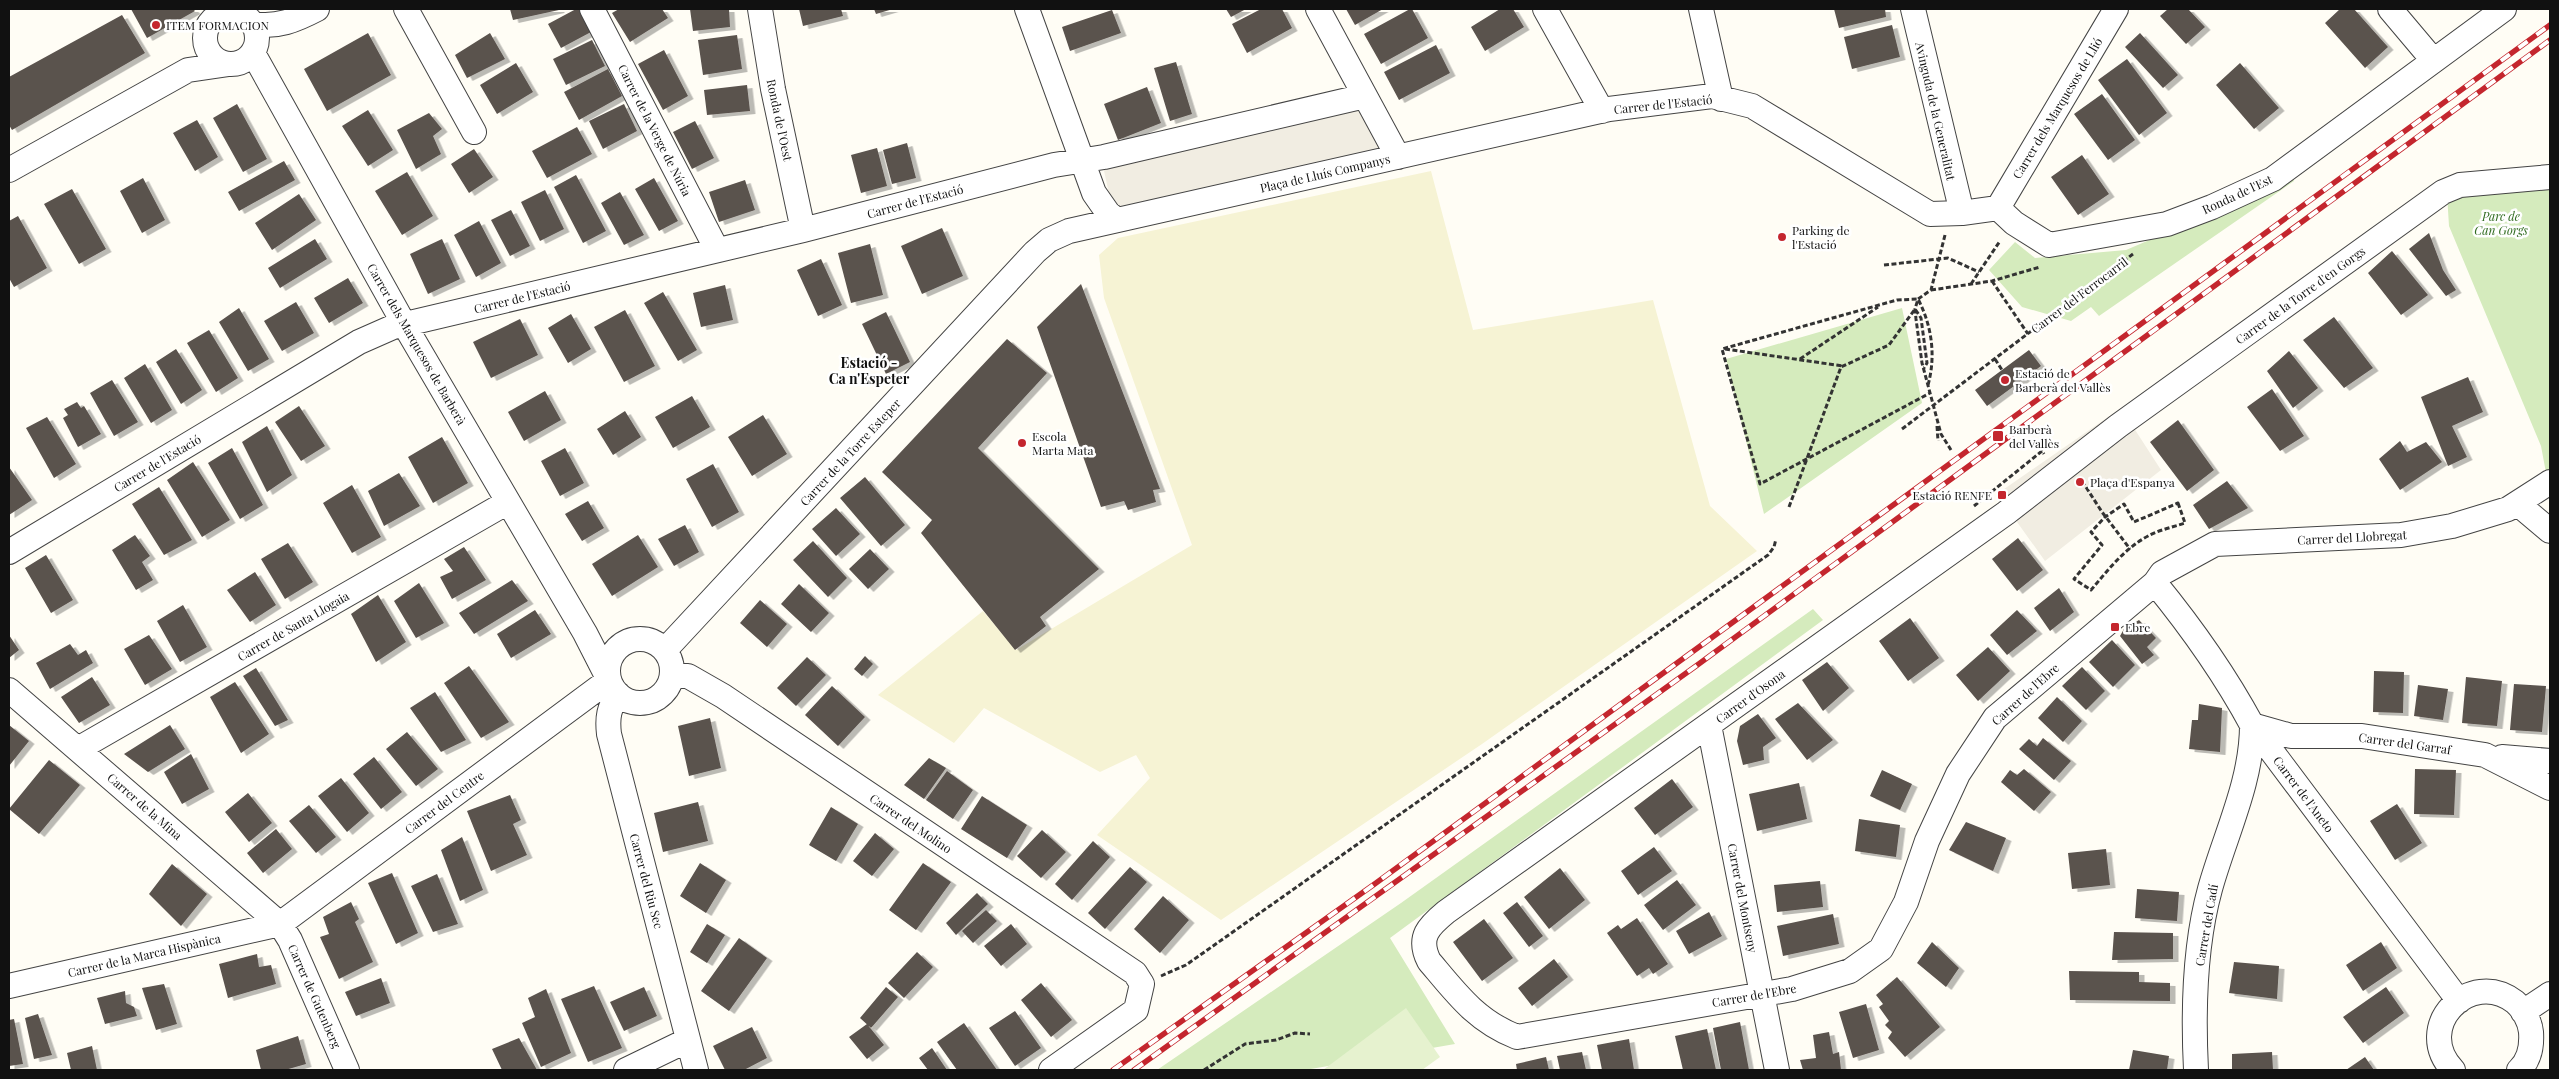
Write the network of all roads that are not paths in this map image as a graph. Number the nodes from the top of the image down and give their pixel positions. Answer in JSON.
{"nodes":[{"id":1,"x":317,"y":9,"type":"edge"},
{"id":2,"x":406,"y":9,"type":"edge"},
{"id":3,"x":592,"y":9,"type":"edge"},
{"id":4,"x":760,"y":9,"type":"edge"},
{"id":5,"x":1027,"y":9,"type":"edge"},
{"id":6,"x":1318,"y":9,"type":"edge"},
{"id":7,"x":1545,"y":9,"type":"edge"},
{"id":8,"x":1701,"y":9,"type":"edge"},
{"id":9,"x":1912,"y":9,"type":"edge"},
{"id":10,"x":2116,"y":9,"type":"edge"},
{"id":11,"x":2390,"y":9,"type":"edge"},
{"id":12,"x":2504,"y":9,"type":"edge"},
{"id":13,"x":242,"y":15,"type":"edge"},
{"id":14,"x":207,"y":24,"type":"edge"},
{"id":15,"x":253,"y":52,"type":"junction"},
{"id":16,"x":2433,"y":60,"type":"junction"},
{"id":17,"x":229,"y":64,"type":"junction"},
{"id":18,"x":188,"y":70,"type":"junction"},
{"id":19,"x":1365,"y":96,"type":"junction"},
{"id":20,"x":1721,"y":99,"type":"junction"},
{"id":21,"x":1602,"y":111,"type":"junction"},
{"id":22,"x":474,"y":132,"type":"dead end"},
{"id":23,"x":1398,"y":157,"type":"junction"},
{"id":24,"x":1083,"y":161,"type":"junction"},
{"id":25,"x":9,"y":170,"type":"edge"},
{"id":26,"x":2550,"y":177,"type":"edge"},
{"id":27,"x":1998,"y":208,"type":"junction"},
{"id":28,"x":1962,"y":213,"type":"junction"},
{"id":29,"x":1116,"y":220,"type":"junction"},
{"id":30,"x":803,"y":230,"type":"junction"},
{"id":31,"x":717,"y":250,"type":"junction"},
{"id":32,"x":404,"y":324,"type":"junction"},
{"id":33,"x":2066,"y":468,"type":"joint"},
{"id":34,"x":2550,"y":482,"type":"edge"},
{"id":35,"x":508,"y":502,"type":"junction"},
{"id":36,"x":2518,"y":504,"type":"junction"},
{"id":37,"x":2550,"y":532,"type":"edge"},
{"id":38,"x":9,"y":552,"type":"edge"},
{"id":39,"x":2155,"y":583,"type":"junction"},
{"id":40,"x":585,"y":632,"type":"junction"},
{"id":41,"x":621,"y":645,"type":"junction"},
{"id":42,"x":665,"y":650,"type":"junction"},
{"id":43,"x":672,"y":676,"type":"junction"},
{"id":44,"x":613,"y":687,"type":"junction"},
{"id":45,"x":9,"y":690,"type":"edge"},
{"id":46,"x":1709,"y":725,"type":"junction"},
{"id":47,"x":2252,"y":725,"type":"junction"},
{"id":48,"x":78,"y":749,"type":"junction"},
{"id":49,"x":2485,"y":756,"type":"junction"},
{"id":50,"x":2550,"y":761,"type":"edge"},
{"id":51,"x":2550,"y":788,"type":"edge"},
{"id":52,"x":280,"y":924,"type":"junction"},
{"id":53,"x":1429,"y":926,"type":"joint"},
{"id":54,"x":9,"y":986,"type":"edge"},
{"id":55,"x":1762,"y":993,"type":"junction"},
{"id":56,"x":2550,"y":994,"type":"edge"},
{"id":57,"x":2459,"y":1001,"type":"junction"},
{"id":58,"x":2523,"y":1012,"type":"junction"},
{"id":59,"x":688,"y":1040,"type":"junction"},
{"id":60,"x":2447,"y":1068,"type":"edge"},
{"id":61,"x":347,"y":1070,"type":"edge"},
{"id":62,"x":626,"y":1070,"type":"edge"},
{"id":63,"x":696,"y":1070,"type":"edge"},
{"id":64,"x":1050,"y":1070,"type":"edge"},
{"id":65,"x":1777,"y":1070,"type":"edge"},
{"id":66,"x":2196,"y":1070,"type":"edge"},
{"id":67,"x":2519,"y":1070,"type":"edge"}],
"edges":[{"from":1,"to":13,"type":"street"},
{"from":2,"to":22,"type":"street"},
{"from":3,"to":31,"type":"street","name":"Carrer de la Verge de Núria"},
{"from":4,"to":30,"type":"street","name":"Ronda de l'Oest"},
{"from":5,"to":24,"type":"street"},
{"from":6,"to":19,"type":"street","name":"Plaça de Lluís Companys"},
{"from":7,"to":21,"type":"street"},
{"from":8,"to":20,"type":"street"},
{"from":9,"to":28,"type":"street","name":"Avinguda de la Generalitat"},
{"from":10,"to":27,"type":"street","name":"Carrer dels Marquesos de Llió"},
{"from":11,"to":16,"type":"street"},
{"from":12,"to":16,"type":"street","name":"Ronda de l'Est"},
{"from":13,"to":14,"type":"street"},
{"from":13,"to":15,"type":"street"},
{"from":14,"to":17,"type":"street"},
{"from":14,"to":18,"type":"street"},
{"from":15,"to":17,"type":"street"},
{"from":15,"to":32,"type":"street","name":"Carrer dels Marquesos de Barberà"},
{"from":16,"to":27,"type":"street","name":"Ronda de l'Est"},
{"from":17,"to":18,"type":"street"},
{"from":18,"to":25,"type":"street"},
{"from":19,"to":23,"type":"street","name":"Plaça de Lluís Companys"},
{"from":19,"to":24,"type":"street"},
{"from":20,"to":21,"type":"street","name":"Carrer de l'Estació"},
{"from":20,"to":28,"type":"street","name":"Carrer de l'Estació"},
{"from":21,"to":23,"type":"street","name":"Carrer de l'Estació"},
{"from":23,"to":29,"type":"street","name":"Plaça de Lluís Companys"},
{"from":24,"to":29,"type":"street"},
{"from":24,"to":30,"type":"street","name":"Carrer de l'Estació"},
{"from":26,"to":33,"type":"street","name":"Carrer de la Torre d'en Gorgs"},
{"from":27,"to":28,"type":"street"},
{"from":29,"to":42,"type":"street","name":"Carrer de la Torre Esteper"},
{"from":30,"to":31,"type":"street","name":"Carrer de l'Estació"},
{"from":31,"to":32,"type":"street","name":"Carrer de l'Estació"},
{"from":32,"to":35,"type":"street","name":"Carrer dels Marquesos de Barberà"},
{"from":32,"to":38,"type":"street","name":"Carrer de l'Estació"},
{"from":33,"to":46,"type":"street","name":"Carrer d'Osona"},
{"from":34,"to":36,"type":"street","name":"Carrer del Llobregat"},
{"from":35,"to":40,"type":"street","name":"Carrer dels Marquesos de Barberà"},
{"from":35,"to":48,"type":"street","name":"Carrer de Santa Llogaia"},
{"from":36,"to":37,"type":"street"},
{"from":36,"to":39,"type":"street","name":"Carrer del Llobregat"},
{"from":39,"to":47,"type":"street","name":"Carrer de l'Aneto"},
{"from":39,"to":55,"type":"street","name":"Carrer de l'Ebre"},
{"from":40,"to":41,"type":"street"},
{"from":40,"to":44,"type":"street","name":"Carrer dels Marquesos de Barberà"},
{"from":41,"to":42,"type":"street"},
{"from":41,"to":44,"type":"street"},
{"from":42,"to":43,"type":"street"},
{"from":43,"to":44,"type":"street"},
{"from":43,"to":64,"type":"street","name":"Carrer del Molino"},
{"from":44,"to":52,"type":"street","name":"Carrer del Centre"},
{"from":44,"to":59,"type":"street","name":"Carrer del Riu Sec"},
{"from":45,"to":48,"type":"street","name":"Carrer de la Mina"},
{"from":46,"to":53,"type":"street","name":"Carrer d'Osona"},
{"from":46,"to":55,"type":"street","name":"Carrer del Montseny"},
{"from":47,"to":49,"type":"street","name":"Carrer del Garraf"},
{"from":47,"to":57,"type":"street","name":"Carrer de l'Aneto"},
{"from":47,"to":66,"type":"street","name":"Carrer del Cadí"},
{"from":48,"to":52,"type":"street","name":"Carrer de la Mina"},
{"from":49,"to":50,"type":"street"},
{"from":49,"to":51,"type":"street","name":"Carrer del Garraf"},
{"from":52,"to":54,"type":"street","name":"Carrer de la Marca Hispànica"},
{"from":52,"to":61,"type":"street","name":"Carrer de Gutenberg"},
{"from":53,"to":55,"type":"street","name":"Carrer de l'Ebre"},
{"from":55,"to":65,"type":"street","name":"Carrer del Montseny"},
{"from":56,"to":58,"type":"street"},
{"from":57,"to":58,"type":"street"},
{"from":57,"to":60,"type":"street"},
{"from":58,"to":67,"type":"street"},
{"from":59,"to":62,"type":"street"},
{"from":59,"to":63,"type":"street","name":"Carrer del Riu Sec"}]}
